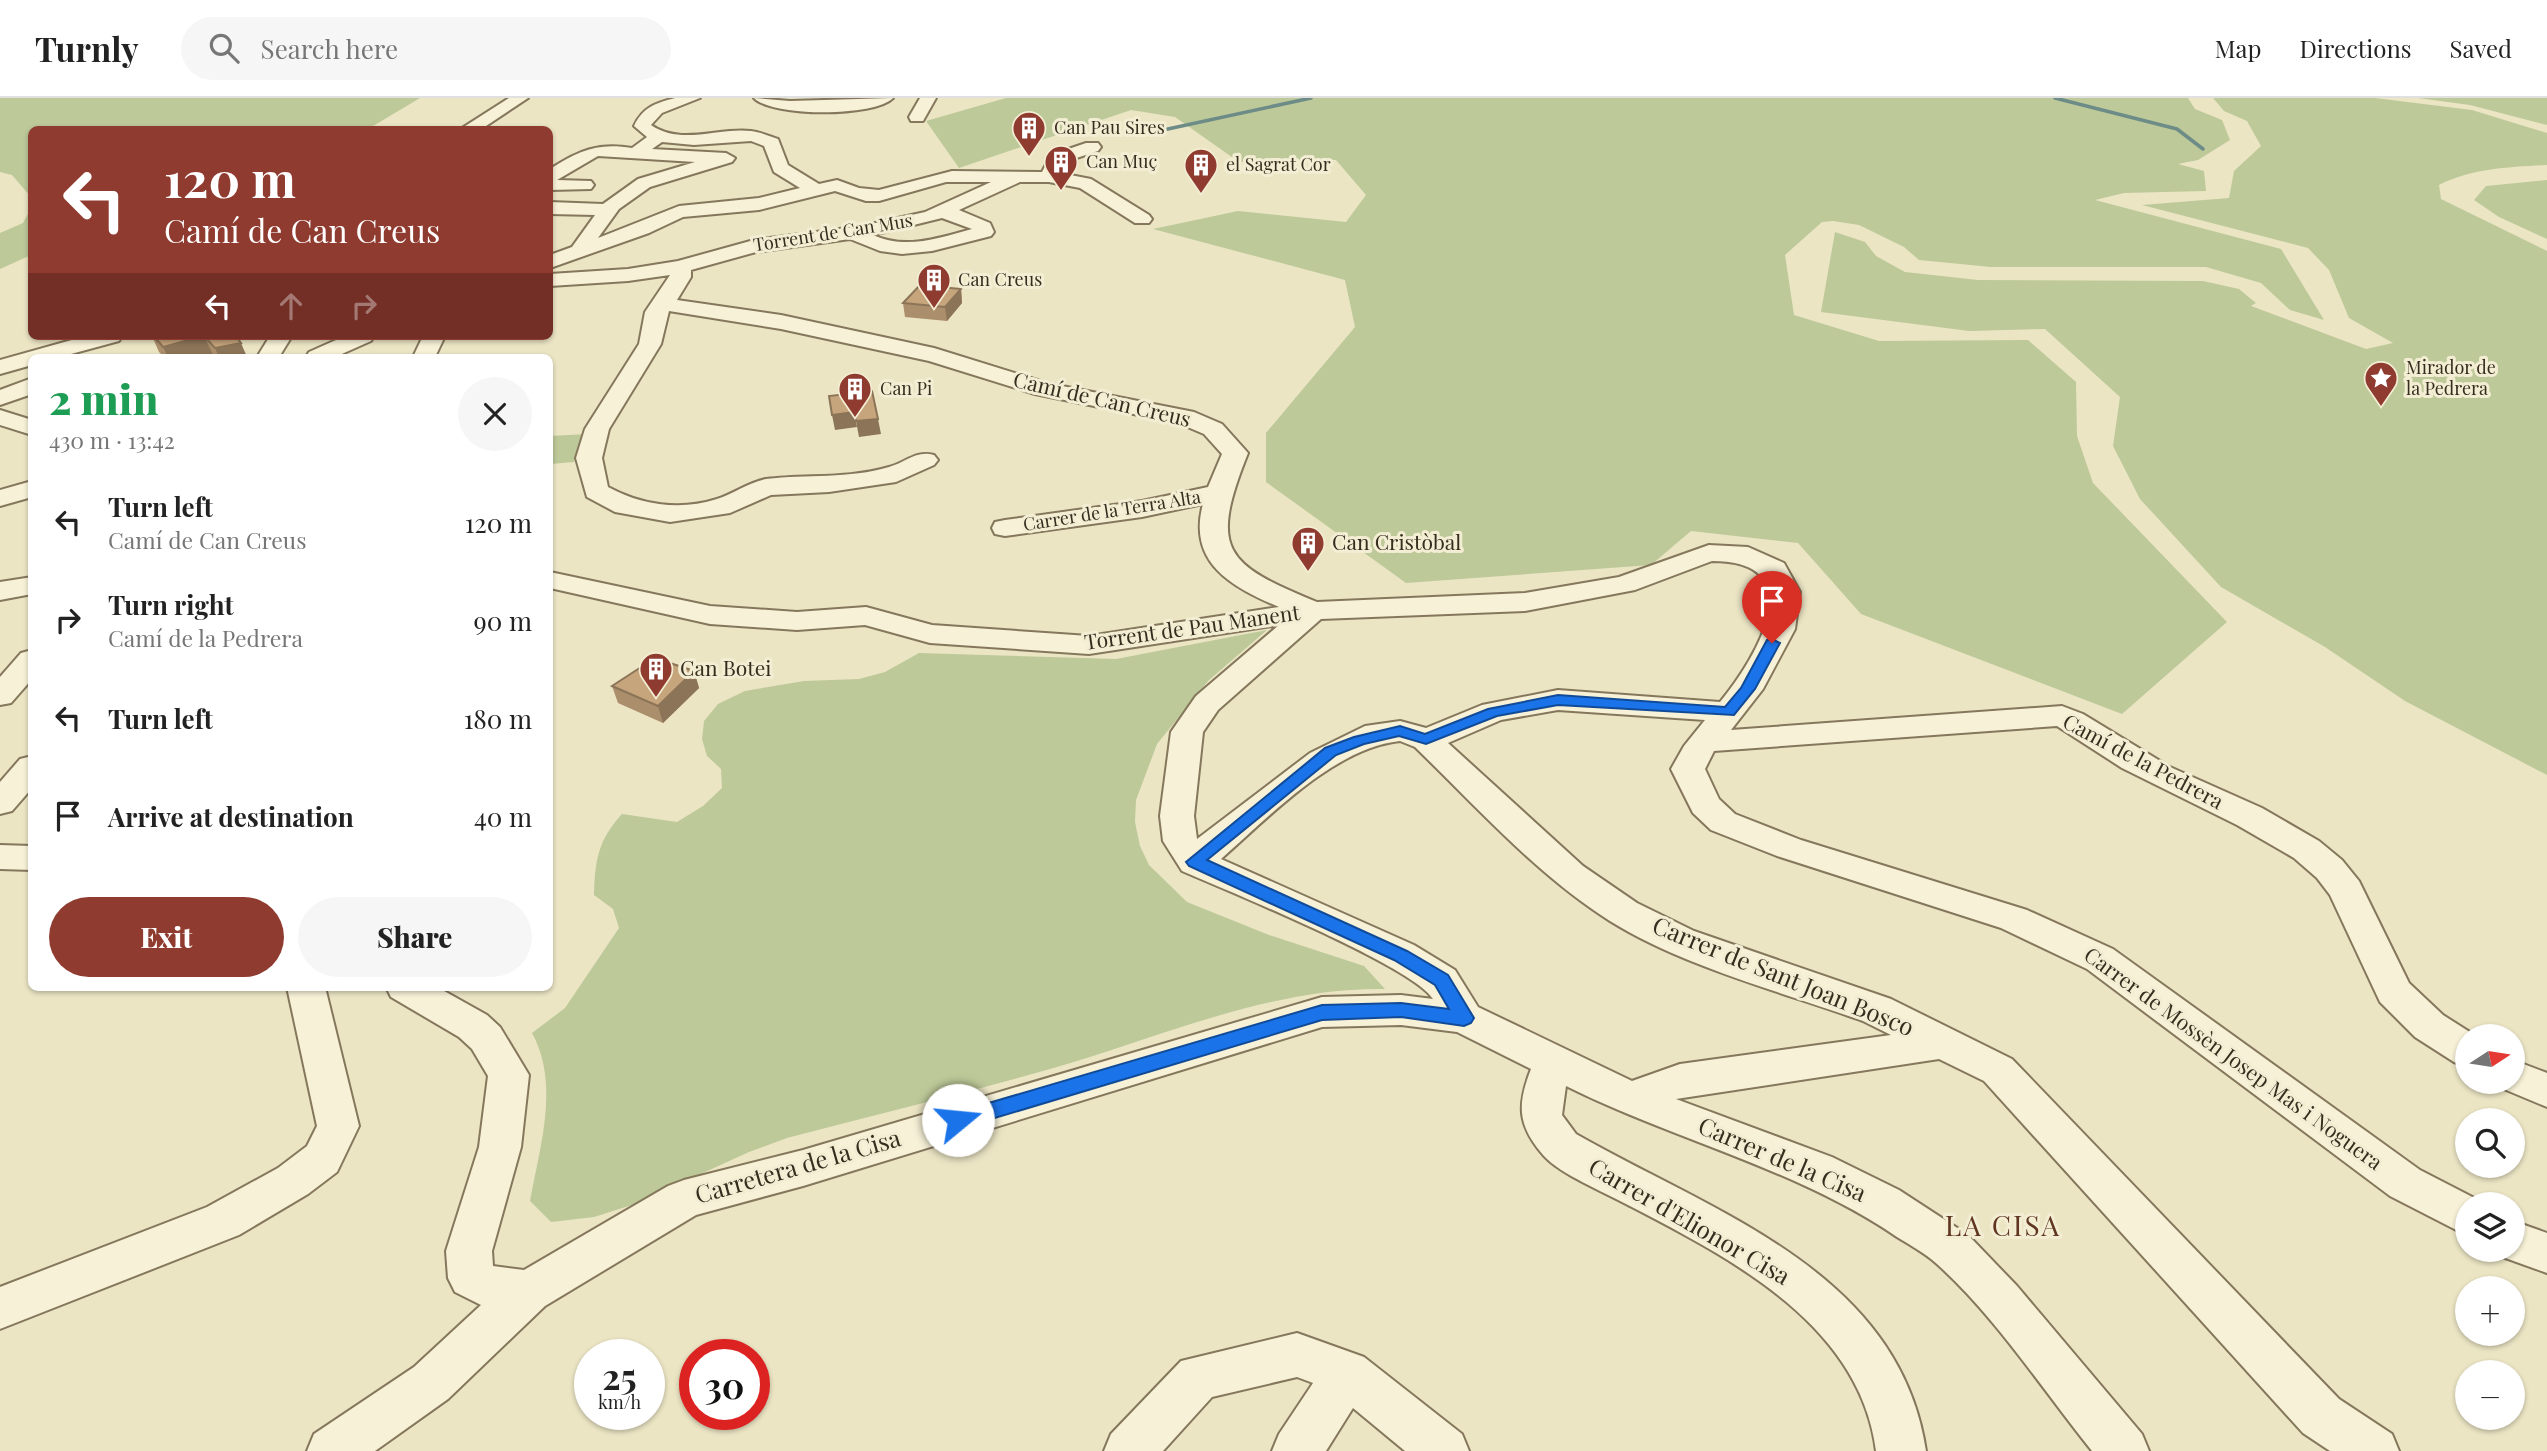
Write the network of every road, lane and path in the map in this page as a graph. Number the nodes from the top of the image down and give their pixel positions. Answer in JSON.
{"nodes":[{"id":1,"x":520,"y":98,"type":"edge"},
{"id":2,"x":692,"y":98,"type":"edge"},
{"id":3,"x":885,"y":98,"type":"edge"},
{"id":4,"x":928,"y":98,"type":"edge"},
{"id":5,"x":841,"y":102,"type":"edge"},
{"id":6,"x":761,"y":104,"type":"edge"},
{"id":7,"x":917,"y":117,"type":"dead end"},
{"id":8,"x":731,"y":119,"type":"dead end"},
{"id":9,"x":474,"y":126,"type":"edge"},
{"id":10,"x":753,"y":136,"type":"junction"},
{"id":11,"x":658,"y":137,"type":"junction"},
{"id":12,"x":1092,"y":147,"type":"dead end"},
{"id":13,"x":635,"y":154,"type":"junction"},
{"id":14,"x":1017,"y":177,"type":"junction"},
{"id":15,"x":1049,"y":177,"type":"junction"},
{"id":16,"x":553,"y":181,"type":"edge"},
{"id":17,"x":553,"y":182,"type":"edge"},
{"id":18,"x":585,"y":185,"type":"dead end"},
{"id":19,"x":816,"y":190,"type":"junction"},
{"id":20,"x":553,"y":208,"type":"edge"},
{"id":21,"x":608,"y":209,"type":"junction"},
{"id":22,"x":939,"y":212,"type":"junction"},
{"id":23,"x":1142,"y":219,"type":"dead end"},
{"id":24,"x":682,"y":221,"type":"junction"},
{"id":25,"x":852,"y":233,"type":"junction"},
{"id":26,"x":580,"y":250,"type":"junction"},
{"id":27,"x":698,"y":255,"type":"junction"},
{"id":28,"x":553,"y":261,"type":"edge"},
{"id":29,"x":553,"y":280,"type":"edge"},
{"id":30,"x":664,"y":304,"type":"junction"},
{"id":31,"x":96,"y":340,"type":"edge"},
{"id":32,"x":135,"y":340,"type":"edge"},
{"id":33,"x":354,"y":340,"type":"edge"},
{"id":34,"x":47,"y":354,"type":"edge"},
{"id":35,"x":103,"y":354,"type":"edge"},
{"id":36,"x":324,"y":354,"type":"edge"},
{"id":37,"x":28,"y":359,"type":"edge"},
{"id":38,"x":0,"y":367,"type":"edge"},
{"id":39,"x":28,"y":387,"type":"edge"},
{"id":40,"x":0,"y":398,"type":"edge"},
{"id":41,"x":0,"y":417,"type":"edge"},
{"id":42,"x":28,"y":427,"type":"edge"},
{"id":43,"x":925,"y":460,"type":"dead end"},
{"id":44,"x":28,"y":490,"type":"edge"},
{"id":45,"x":1218,"y":493,"type":"junction"},
{"id":46,"x":0,"y":498,"type":"edge"},
{"id":47,"x":1004,"y":528,"type":"dead end"},
{"id":48,"x":553,"y":581,"type":"edge"},
{"id":49,"x":28,"y":586,"type":"edge"},
{"id":50,"x":0,"y":591,"type":"edge"},
{"id":51,"x":1313,"y":611,"type":"junction"},
{"id":52,"x":28,"y":664,"type":"edge"},
{"id":53,"x":0,"y":696,"type":"edge"},
{"id":54,"x":1729,"y":712,"type":"junction"},
{"id":55,"x":1426,"y":740,"type":"junction"},
{"id":56,"x":1705,"y":742,"type":"junction"},
{"id":57,"x":28,"y":770,"type":"edge"},
{"id":58,"x":0,"y":803,"type":"edge"},
{"id":59,"x":0,"y":857,"type":"edge"},
{"id":60,"x":28,"y":858,"type":"edge"},
{"id":61,"x":1195,"y":862,"type":"junction"},
{"id":62,"x":307,"y":991,"type":"edge"},
{"id":63,"x":412,"y":991,"type":"edge"},
{"id":64,"x":1464,"y":1018,"type":"junction"},
{"id":65,"x":1944,"y":1043,"type":"junction"},
{"id":66,"x":2455,"y":1043,"type":"edge"},
{"id":67,"x":1554,"y":1063,"type":"junction"},
{"id":68,"x":2525,"y":1081,"type":"edge"},
{"id":69,"x":2547,"y":1091,"type":"edge"},
{"id":70,"x":1630,"y":1099,"type":"junction"},
{"id":71,"x":2455,"y":1210,"type":"edge"},
{"id":72,"x":2525,"y":1246,"type":"edge"},
{"id":73,"x":2547,"y":1254,"type":"edge"},
{"id":74,"x":529,"y":1291,"type":"junction"},
{"id":75,"x":0,"y":1307,"type":"edge"},
{"id":76,"x":1347,"y":1374,"type":"junction"},
{"id":77,"x":332,"y":1451,"type":"edge"},
{"id":78,"x":1129,"y":1451,"type":"edge"},
{"id":79,"x":1297,"y":1451,"type":"edge"},
{"id":80,"x":1444,"y":1451,"type":"edge"},
{"id":81,"x":1901,"y":1451,"type":"edge"},
{"id":82,"x":2124,"y":1451,"type":"edge"},
{"id":83,"x":2374,"y":1451,"type":"edge"}],
"edges":[{"from":1,"to":9,"type":"street"},
{"from":2,"to":11,"type":"street"},
{"from":3,"to":5,"type":"street"},
{"from":4,"to":7,"type":"street"},
{"from":5,"to":6,"type":"street"},
{"from":8,"to":10,"type":"street"},
{"from":10,"to":11,"type":"street"},
{"from":10,"to":19,"type":"street"},
{"from":11,"to":13,"type":"street"},
{"from":12,"to":15,"type":"street"},
{"from":13,"to":16,"type":"street"},
{"from":13,"to":21,"type":"street"},
{"from":14,"to":15,"type":"street","name":"Torrent de Can Mus"},
{"from":14,"to":19,"type":"street"},
{"from":14,"to":22,"type":"street","name":"Torrent de Can Mus"},
{"from":15,"to":23,"type":"street","name":"Torrent de Can Mus"},
{"from":17,"to":18,"type":"street"},
{"from":19,"to":24,"type":"street"},
{"from":20,"to":21,"type":"street"},
{"from":21,"to":24,"type":"street"},
{"from":21,"to":26,"type":"street"},
{"from":22,"to":25,"type":"street","name":"Torrent de Can Mus"},
{"from":22,"to":25,"type":"street"},
{"from":24,"to":26,"type":"street"},
{"from":25,"to":27,"type":"street","name":"Torrent de Can Mus"},
{"from":26,"to":28,"type":"street"},
{"from":27,"to":29,"type":"street","name":"Torrent de Can Mus"},
{"from":27,"to":30,"type":"street"},
{"from":30,"to":43,"type":"street"},
{"from":30,"to":45,"type":"street","name":"Camí de Can Creus"},
{"from":31,"to":34,"type":"street"},
{"from":32,"to":35,"type":"street"},
{"from":33,"to":36,"type":"street"},
{"from":37,"to":38,"type":"street"},
{"from":39,"to":40,"type":"street"},
{"from":41,"to":42,"type":"street"},
{"from":44,"to":46,"type":"street"},
{"from":45,"to":47,"type":"street","name":"Carrer de la Terra Alta"},
{"from":45,"to":51,"type":"street","name":"Camí de Can Creus"},
{"from":48,"to":51,"type":"street","name":"Torrent de Pau Manent"},
{"from":49,"to":50,"type":"street"},
{"from":51,"to":54,"type":"street","name":"Torrent de Pau Manent"},
{"from":51,"to":61,"type":"street"},
{"from":52,"to":53,"type":"street"},
{"from":54,"to":55,"type":"street"},
{"from":54,"to":56,"type":"street","name":"Carrer de Mossèn Josep Mas i Noguera"},
{"from":55,"to":61,"type":"street"},
{"from":55,"to":65,"type":"street","name":"Carrer de Sant Joan Bosco"},
{"from":56,"to":66,"type":"street","name":"Camí de la Pedrera"},
{"from":56,"to":71,"type":"street","name":"Carrer de Mossèn Josep Mas i Noguera"},
{"from":57,"to":58,"type":"street"},
{"from":59,"to":60,"type":"street"},
{"from":61,"to":64,"type":"street"},
{"from":62,"to":75,"type":"street"},
{"from":63,"to":74,"type":"street"},
{"from":64,"to":67,"type":"street","name":"Carretera de la Cisa"},
{"from":64,"to":74,"type":"street","name":"Carretera de la Cisa"},
{"from":65,"to":70,"type":"street","name":"Carrer de Sant Joan Bosco"},
{"from":65,"to":83,"type":"street","name":"Carrer de Sant Joan Bosco"},
{"from":67,"to":70,"type":"street","name":"Carrer de la Cisa"},
{"from":67,"to":81,"type":"street","name":"Carrer d'Elionor Cisa"},
{"from":68,"to":69,"type":"street"},
{"from":70,"to":82,"type":"street","name":"Carrer de la Cisa"},
{"from":72,"to":73,"type":"street"},
{"from":74,"to":77,"type":"street","name":"Carretera de la Cisa"},
{"from":76,"to":78,"type":"street"},
{"from":76,"to":79,"type":"street"},
{"from":76,"to":80,"type":"street"}]}
